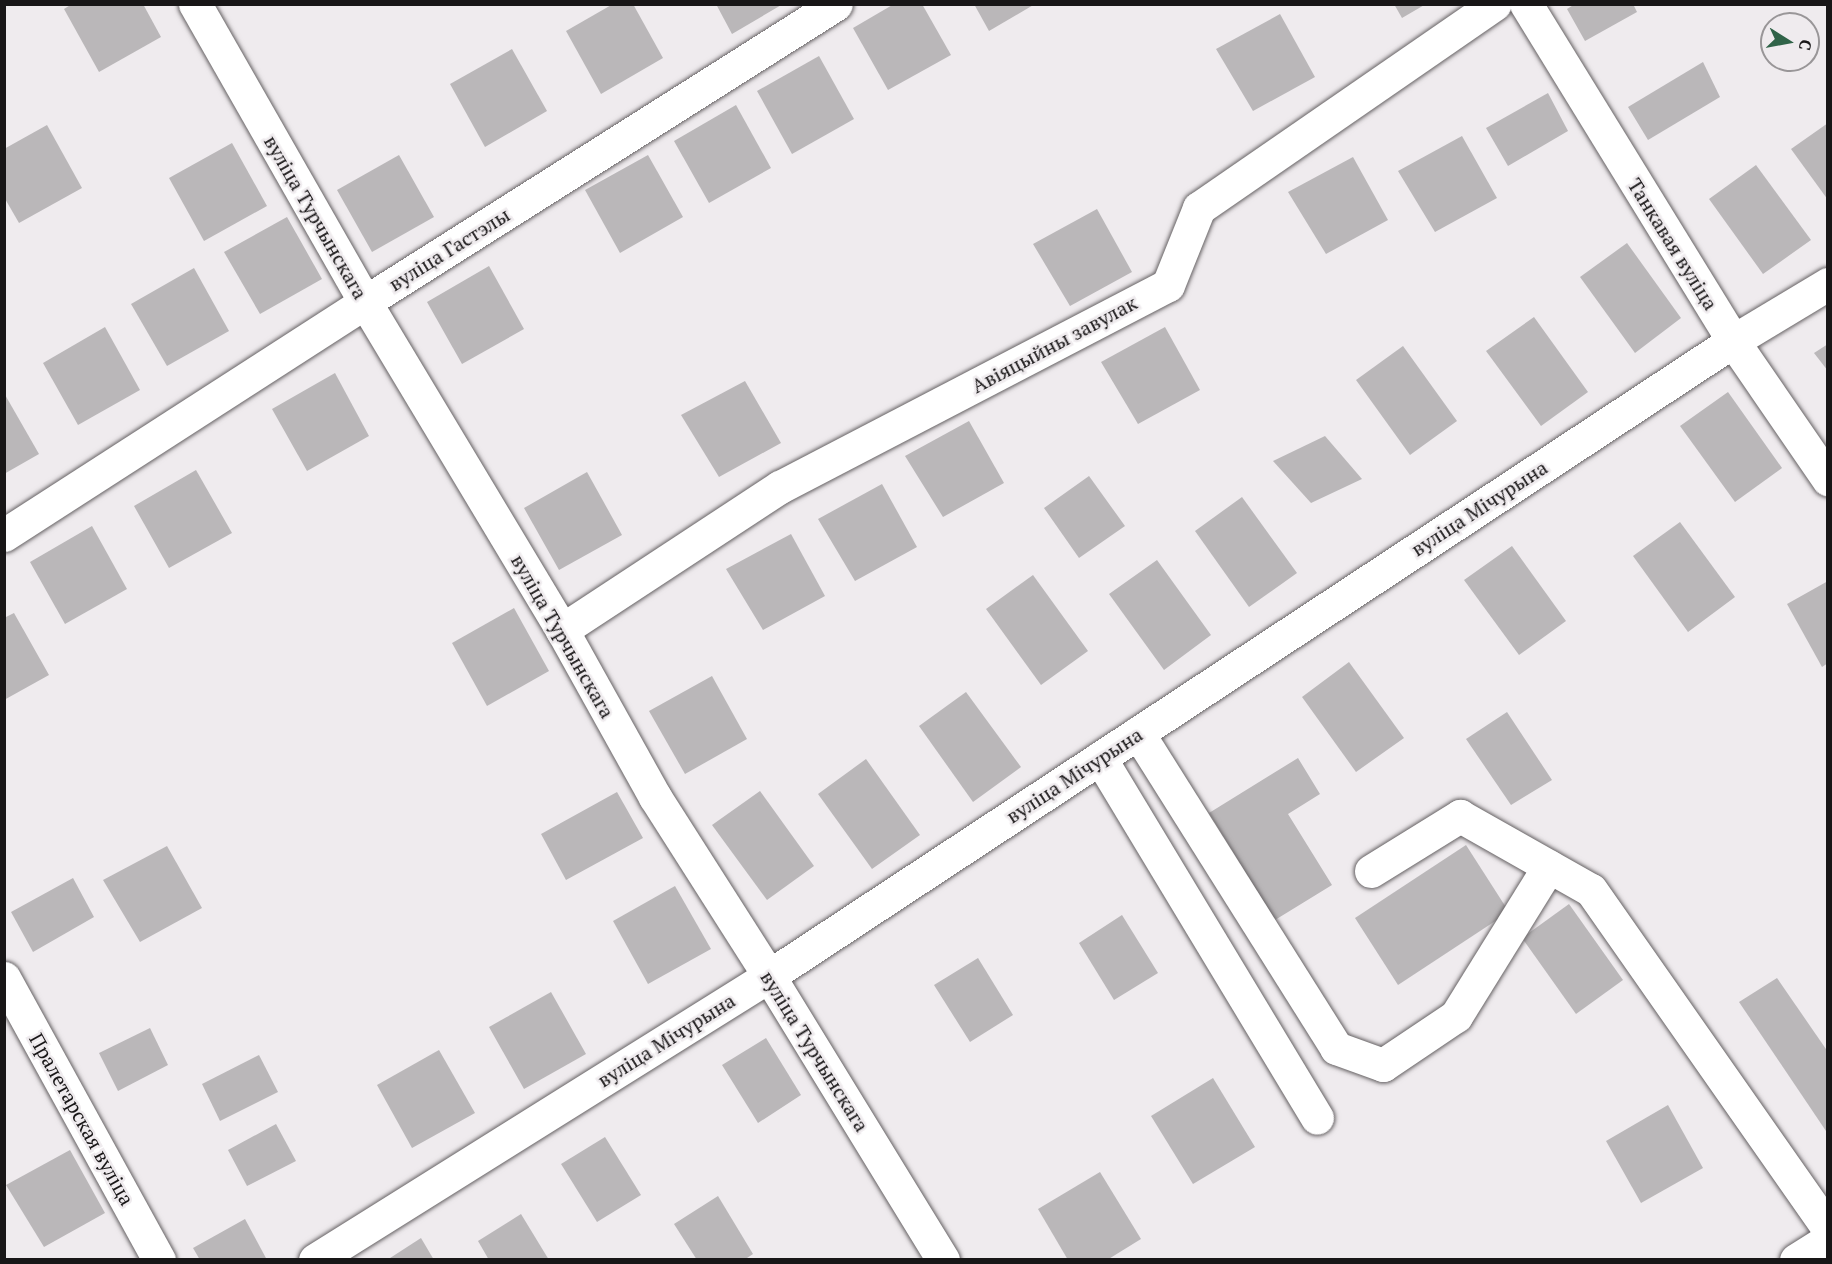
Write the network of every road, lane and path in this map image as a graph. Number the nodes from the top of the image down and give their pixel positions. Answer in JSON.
{"nodes":[{"id":1,"x":195,"y":4,"type":"edge"},
{"id":2,"x":836,"y":4,"type":"edge"},
{"id":3,"x":1495,"y":4,"type":"edge"},
{"id":4,"x":1526,"y":4,"type":"edge"},
{"id":5,"x":1827,"y":284,"type":"edge"},
{"id":6,"x":365,"y":302,"type":"junction"},
{"id":7,"x":1733,"y":341,"type":"junction"},
{"id":8,"x":1827,"y":479,"type":"edge"},
{"id":9,"x":4,"y":535,"type":"edge"},
{"id":10,"x":562,"y":630,"type":"junction"},
{"id":11,"x":1138,"y":733,"type":"junction"},
{"id":12,"x":1100,"y":758,"type":"junction"},
{"id":13,"x":1549,"y":866,"type":"junction"},
{"id":14,"x":1371,"y":871,"type":"dead end"},
{"id":15,"x":769,"y":976,"type":"junction"},
{"id":16,"x":4,"y":978,"type":"edge"},
{"id":17,"x":1317,"y":1118,"type":"dead end"},
{"id":18,"x":1827,"y":1229,"type":"edge"},
{"id":19,"x":1827,"y":1240,"type":"edge"},
{"id":20,"x":159,"y":1260,"type":"edge"},
{"id":21,"x":315,"y":1260,"type":"edge"},
{"id":22,"x":943,"y":1260,"type":"edge"},
{"id":23,"x":1796,"y":1260,"type":"edge"}],
"edges":[{"from":1,"to":6,"type":"street","name":"вуліца Турчынскага"},
{"from":2,"to":6,"type":"street","name":"вуліца Гастэлы"},
{"from":3,"to":10,"type":"street","name":"Авіяцыйны завулак"},
{"from":4,"to":7,"type":"street","name":"Танкавая вуліца"},
{"from":5,"to":7,"type":"street","name":"вуліца Мічурына"},
{"from":6,"to":9,"type":"street","name":"вуліца Гастэлы"},
{"from":6,"to":10,"type":"street","name":"вуліца Турчынскага"},
{"from":7,"to":8,"type":"street","name":"Танкавая вуліца"},
{"from":7,"to":11,"type":"street","name":"вуліца Мічурына"},
{"from":10,"to":15,"type":"street","name":"вуліца Турчынскага"},
{"from":11,"to":12,"type":"street","name":"вуліца Мічурына"},
{"from":11,"to":13,"type":"street"},
{"from":12,"to":15,"type":"street","name":"вуліца Мічурына"},
{"from":12,"to":17,"type":"street"},
{"from":13,"to":14,"type":"street"},
{"from":13,"to":18,"type":"street"},
{"from":15,"to":21,"type":"street","name":"вуліца Мічурына"},
{"from":15,"to":22,"type":"street","name":"вуліца Турчынскага"},
{"from":16,"to":20,"type":"street","name":"Пралетарская вуліца"},
{"from":19,"to":23,"type":"street"}]}
